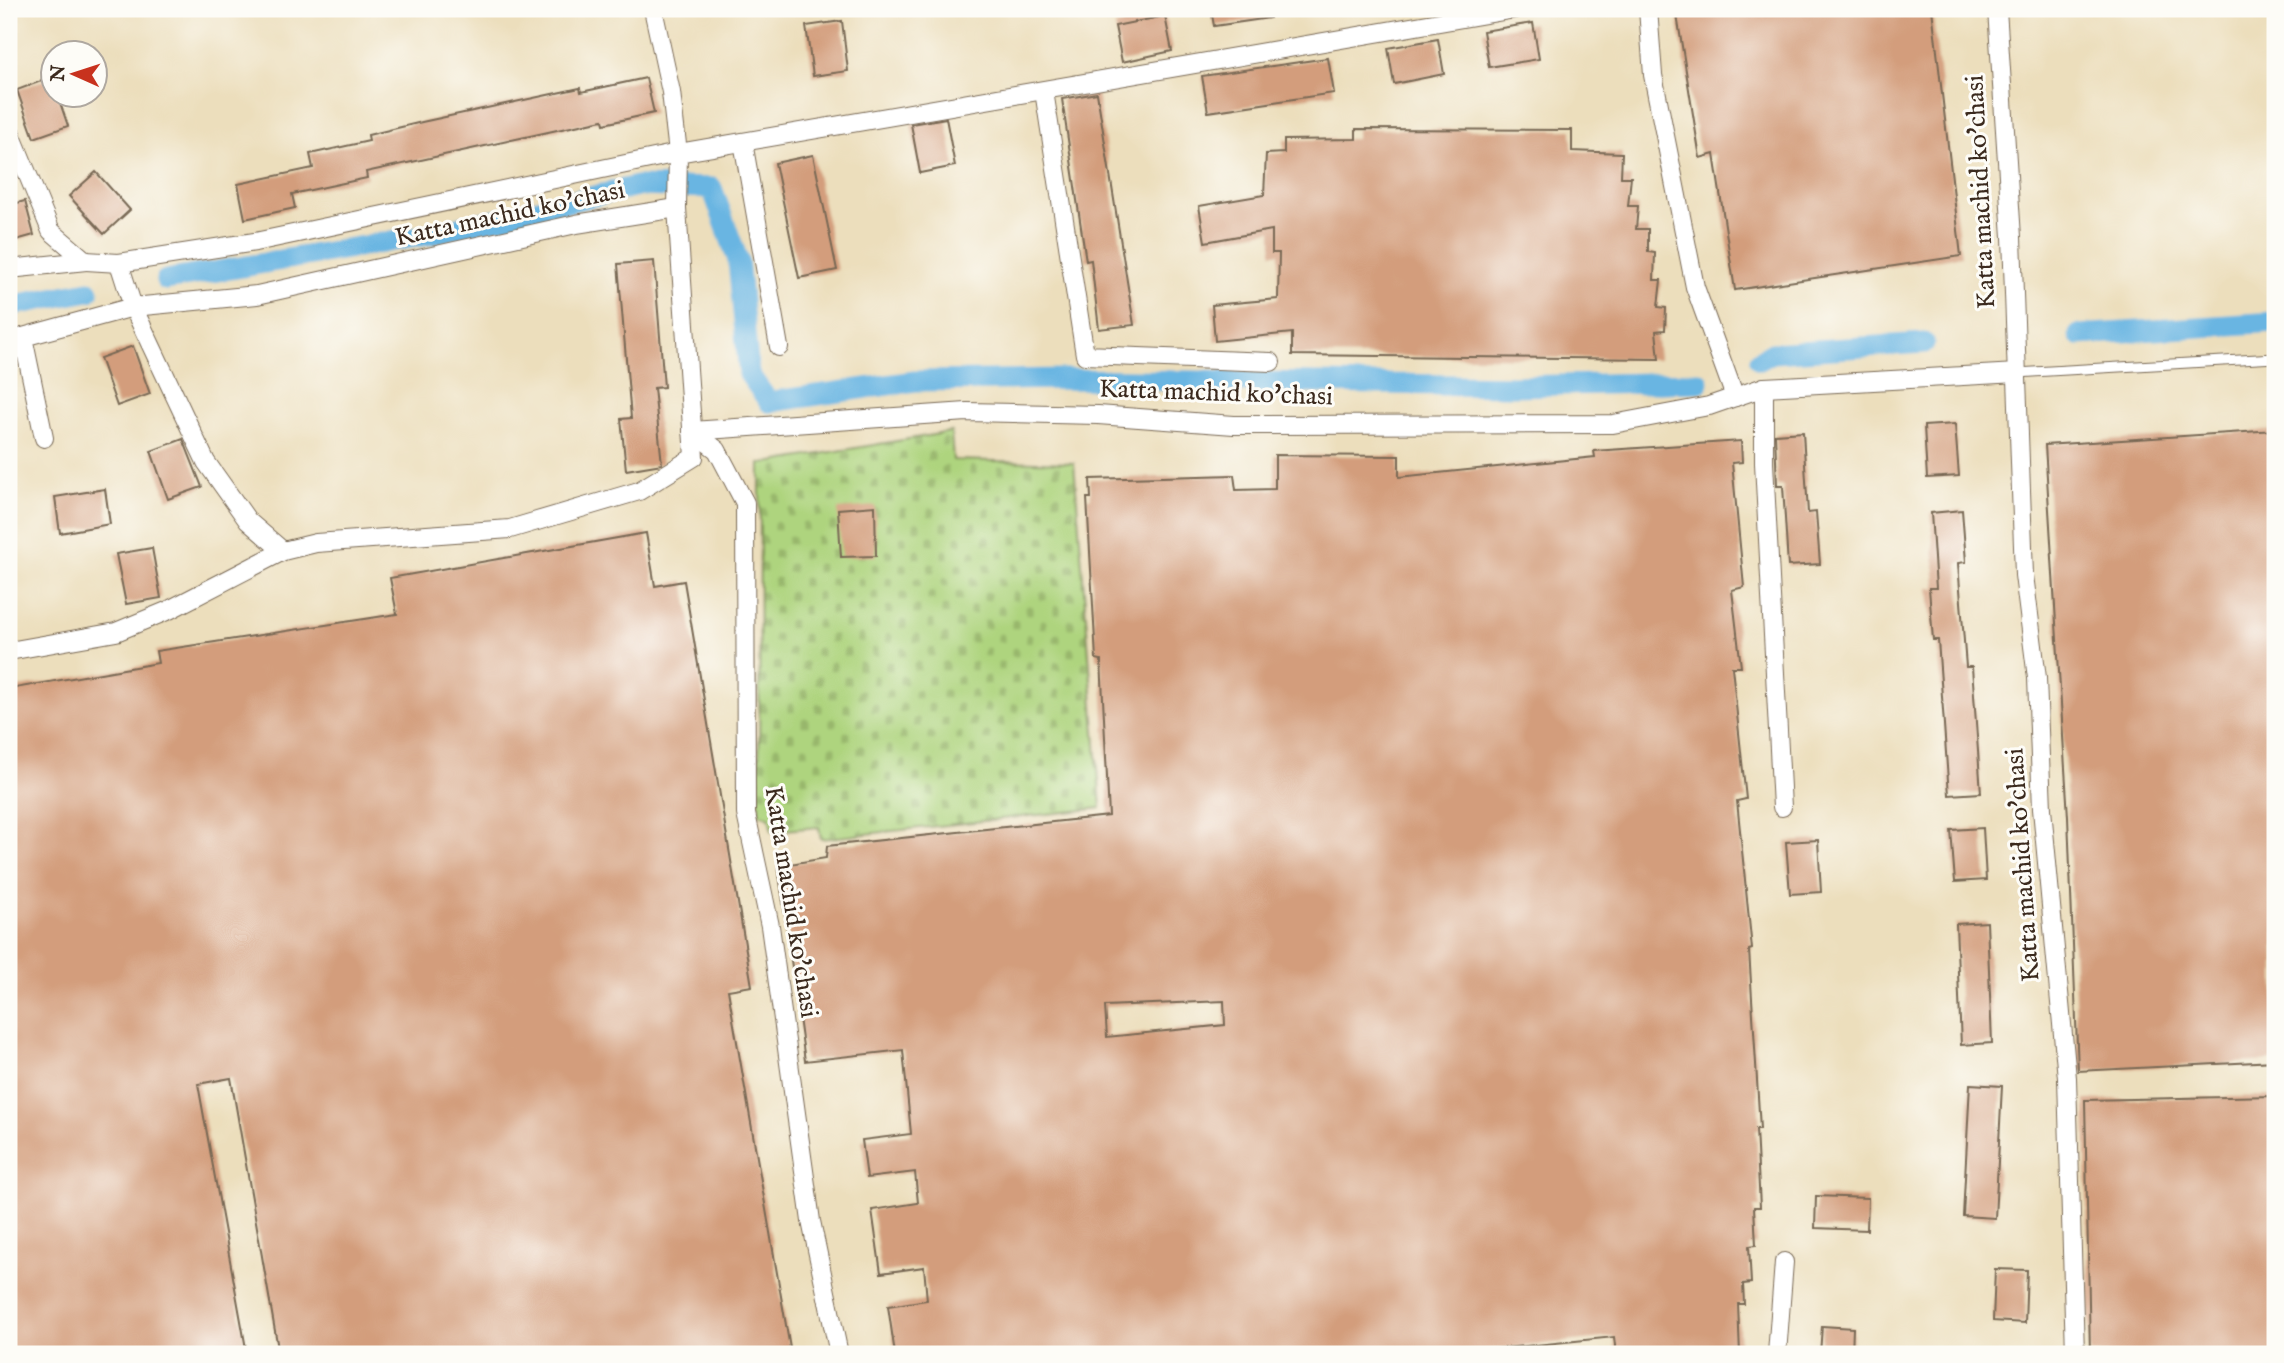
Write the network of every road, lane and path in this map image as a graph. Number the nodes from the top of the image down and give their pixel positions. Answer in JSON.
{"nodes":[{"id":1,"x":653,"y":9,"type":"edge"},
{"id":2,"x":1515,"y":9,"type":"edge"},
{"id":3,"x":1648,"y":9,"type":"edge"},
{"id":4,"x":1997,"y":9,"type":"edge"},
{"id":5,"x":1044,"y":91,"type":"junction"},
{"id":6,"x":9,"y":129,"type":"edge"},
{"id":7,"x":743,"y":142,"type":"junction"},
{"id":8,"x":678,"y":153,"type":"junction"},
{"id":9,"x":677,"y":208,"type":"junction"},
{"id":10,"x":86,"y":261,"type":"junction"},
{"id":11,"x":119,"y":264,"type":"junction"},
{"id":12,"x":9,"y":269,"type":"edge"},
{"id":13,"x":133,"y":307,"type":"junction"},
{"id":14,"x":779,"y":347,"type":"dead end"},
{"id":15,"x":2275,"y":358,"type":"edge"},
{"id":16,"x":1272,"y":362,"type":"dead end"},
{"id":17,"x":2017,"y":373,"type":"junction"},
{"id":18,"x":1764,"y":387,"type":"junction"},
{"id":19,"x":1735,"y":397,"type":"junction"},
{"id":20,"x":692,"y":431,"type":"junction"},
{"id":21,"x":44,"y":438,"type":"dead end"},
{"id":22,"x":283,"y":551,"type":"junction"},
{"id":23,"x":9,"y":651,"type":"edge"},
{"id":24,"x":1782,"y":807,"type":"dead end"},
{"id":25,"x":1784,"y":1262,"type":"dead end"},
{"id":26,"x":839,"y":1354,"type":"edge"},
{"id":27,"x":1777,"y":1354,"type":"edge"},
{"id":28,"x":2075,"y":1354,"type":"edge"}],
"edges":[{"from":1,"to":8,"type":"street"},
{"from":2,"to":5,"type":"street","name":"Katta machid ko'chasi"},
{"from":3,"to":19,"type":"street"},
{"from":4,"to":17,"type":"street","name":"Katta machid ko'chasi"},
{"from":5,"to":7,"type":"street","name":"Katta machid ko'chasi"},
{"from":5,"to":16,"type":"street","name":"Katta machid ko'chasi"},
{"from":6,"to":10,"type":"street"},
{"from":7,"to":8,"type":"street","name":"Katta machid ko'chasi"},
{"from":7,"to":14,"type":"street"},
{"from":8,"to":9,"type":"street"},
{"from":8,"to":11,"type":"street","name":"Katta machid ko'chasi"},
{"from":9,"to":13,"type":"street","name":"Katta machid ko'chasi"},
{"from":9,"to":20,"type":"street"},
{"from":10,"to":11,"type":"street","name":"Katta machid ko'chasi"},
{"from":10,"to":12,"type":"street","name":"Katta machid ko'chasi"},
{"from":11,"to":13,"type":"street"},
{"from":13,"to":21,"type":"street","name":"Katta machid ko'chasi"},
{"from":13,"to":22,"type":"street"},
{"from":15,"to":17,"type":"lane"},
{"from":17,"to":18,"type":"street","name":"Katta machid ko'chasi"},
{"from":17,"to":28,"type":"street","name":"Katta machid ko'chasi"},
{"from":18,"to":19,"type":"street","name":"Katta machid ko'chasi"},
{"from":18,"to":24,"type":"street"},
{"from":19,"to":20,"type":"street","name":"Katta machid ko'chasi"},
{"from":20,"to":22,"type":"street"},
{"from":20,"to":26,"type":"street","name":"Katta machid ko'chasi"},
{"from":22,"to":23,"type":"street"},
{"from":25,"to":27,"type":"street"}]}
